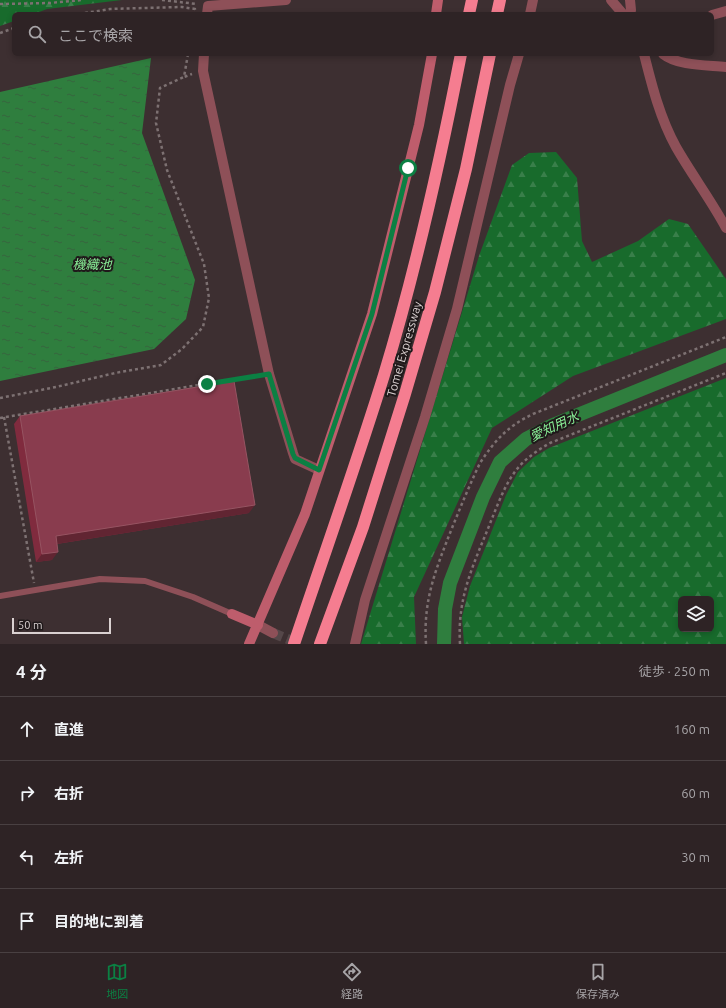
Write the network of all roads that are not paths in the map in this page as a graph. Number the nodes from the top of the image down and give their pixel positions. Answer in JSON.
{"nodes":[{"id":1,"x":286,"y":0,"type":"edge"},
{"id":2,"x":438,"y":0,"type":"edge"},
{"id":3,"x":472,"y":0,"type":"edge"},
{"id":4,"x":500,"y":0,"type":"edge"},
{"id":5,"x":533,"y":0,"type":"edge"},
{"id":6,"x":611,"y":0,"type":"edge"},
{"id":7,"x":630,"y":0,"type":"edge"},
{"id":8,"x":207,"y":10,"type":"edge"},
{"id":9,"x":726,"y":11,"type":"edge"},
{"id":10,"x":436,"y":12,"type":"edge"},
{"id":11,"x":469,"y":12,"type":"edge"},
{"id":12,"x":497,"y":12,"type":"edge"},
{"id":13,"x":530,"y":12,"type":"edge"},
{"id":14,"x":621,"y":12,"type":"edge"},
{"id":15,"x":630,"y":12,"type":"edge"},
{"id":16,"x":714,"y":14,"type":"edge"},
{"id":17,"x":204,"y":56,"type":"edge"},
{"id":18,"x":432,"y":56,"type":"edge"},
{"id":19,"x":461,"y":56,"type":"edge"},
{"id":20,"x":490,"y":56,"type":"edge"},
{"id":21,"x":518,"y":56,"type":"edge"},
{"id":22,"x":645,"y":56,"type":"edge"},
{"id":23,"x":666,"y":56,"type":"edge"},
{"id":24,"x":726,"y":67,"type":"edge"},
{"id":25,"x":726,"y":228,"type":"edge"},
{"id":26,"x":319,"y":470,"type":"junction"},
{"id":27,"x":0,"y":596,"type":"edge"},
{"id":28,"x":232,"y":614,"type":"joint"},
{"id":29,"x":258,"y":625,"type":"junction"},
{"id":30,"x":273,"y":633,"type":"tunnel mouth"},
{"id":31,"x":249,"y":644,"type":"edge"},
{"id":32,"x":294,"y":644,"type":"edge"},
{"id":33,"x":320,"y":644,"type":"edge"},
{"id":34,"x":355,"y":644,"type":"edge"}],
"edges":[{"from":1,"to":8,"type":"street"},
{"from":2,"to":10,"type":"street"},
{"from":3,"to":11,"type":"highway"},
{"from":4,"to":12,"type":"highway"},
{"from":5,"to":13,"type":"street"},
{"from":6,"to":14,"type":"street"},
{"from":7,"to":15,"type":"street"},
{"from":9,"to":16,"type":"street"},
{"from":17,"to":26,"type":"street"},
{"from":18,"to":26,"type":"street"},
{"from":19,"to":32,"type":"highway","name":"Tomei Expressway"},
{"from":20,"to":33,"type":"highway","name":"Tomei Expressway"},
{"from":21,"to":34,"type":"street"},
{"from":22,"to":25,"type":"street"},
{"from":23,"to":24,"type":"street"},
{"from":26,"to":29,"type":"street"},
{"from":27,"to":28,"type":"lane"},
{"from":28,"to":29,"type":"street"},
{"from":29,"to":30,"type":"street"},
{"from":29,"to":31,"type":"street"}]}
